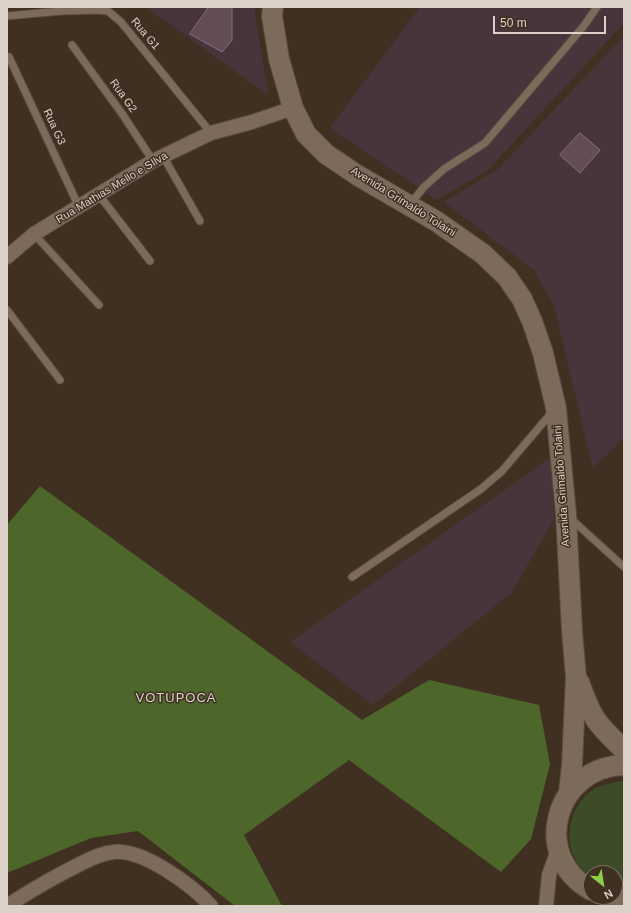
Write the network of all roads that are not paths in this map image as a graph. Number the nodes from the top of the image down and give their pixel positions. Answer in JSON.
{"nodes":[{"id":1,"x":273,"y":7,"type":"edge"},
{"id":2,"x":597,"y":7,"type":"edge"},
{"id":3,"x":7,"y":16,"type":"edge"},
{"id":4,"x":72,"y":45,"type":"dead end"},
{"id":5,"x":9,"y":57,"type":"dead end"},
{"id":6,"x":293,"y":108,"type":"junction"},
{"id":7,"x":211,"y":133,"type":"junction"},
{"id":8,"x":158,"y":159,"type":"junction"},
{"id":9,"x":99,"y":195,"type":"junction"},
{"id":10,"x":410,"y":205,"type":"junction"},
{"id":11,"x":79,"y":207,"type":"junction"},
{"id":12,"x":200,"y":221,"type":"dead end"},
{"id":13,"x":34,"y":234,"type":"junction"},
{"id":14,"x":7,"y":257,"type":"edge"},
{"id":15,"x":150,"y":261,"type":"dead end"},
{"id":16,"x":99,"y":305,"type":"dead end"},
{"id":17,"x":7,"y":310,"type":"edge"},
{"id":18,"x":60,"y":380,"type":"dead end"},
{"id":19,"x":556,"y":408,"type":"junction"},
{"id":20,"x":566,"y":514,"type":"junction"},
{"id":21,"x":624,"y":567,"type":"edge"},
{"id":22,"x":352,"y":577,"type":"dead end"},
{"id":23,"x":576,"y":677,"type":"junction"},
{"id":24,"x":624,"y":750,"type":"edge"},
{"id":25,"x":624,"y":765,"type":"edge"},
{"id":26,"x":569,"y":792,"type":"junction"},
{"id":27,"x":558,"y":850,"type":"junction"},
{"id":28,"x":583,"y":886,"type":"edge"},
{"id":29,"x":7,"y":906,"type":"edge"},
{"id":30,"x":211,"y":906,"type":"edge"},
{"id":31,"x":546,"y":906,"type":"edge"}],
"edges":[{"from":1,"to":6,"type":"street","name":"Avenida Grimaldo Tolaini"},
{"from":2,"to":10,"type":"lane"},
{"from":3,"to":7,"type":"lane","name":"Rua G1"},
{"from":4,"to":8,"type":"lane","name":"Rua G2"},
{"from":5,"to":11,"type":"lane","name":"Rua G3"},
{"from":6,"to":7,"type":"street","name":"Rua Mathias Mello e SIlva"},
{"from":6,"to":10,"type":"street","name":"Avenida Grimaldo Tolaini"},
{"from":7,"to":8,"type":"street","name":"Rua Mathias Mello e SIlva"},
{"from":8,"to":9,"type":"street","name":"Rua Mathias Mello e SIlva"},
{"from":8,"to":12,"type":"lane","name":"Rua G2"},
{"from":9,"to":11,"type":"street","name":"Rua Mathias Mello e SIlva"},
{"from":9,"to":15,"type":"lane"},
{"from":10,"to":19,"type":"street","name":"Avenida Grimaldo Tolaini"},
{"from":11,"to":13,"type":"street","name":"Rua Mathias Mello e SIlva"},
{"from":13,"to":14,"type":"street","name":"Rua Mathias Mello e SIlva"},
{"from":13,"to":16,"type":"lane"},
{"from":17,"to":18,"type":"lane"},
{"from":19,"to":20,"type":"street","name":"Avenida Grimaldo Tolaini"},
{"from":19,"to":22,"type":"lane"},
{"from":20,"to":21,"type":"lane"},
{"from":20,"to":23,"type":"street","name":"Avenida Grimaldo Tolaini"},
{"from":23,"to":24,"type":"street","name":"Avenida Grimaldo Tolaini"},
{"from":23,"to":26,"type":"street","name":"Avenida Grimaldo Tolaini"},
{"from":25,"to":26,"type":"street"},
{"from":26,"to":27,"type":"street"},
{"from":27,"to":28,"type":"street"},
{"from":27,"to":31,"type":"street"},
{"from":29,"to":30,"type":"street"}]}
